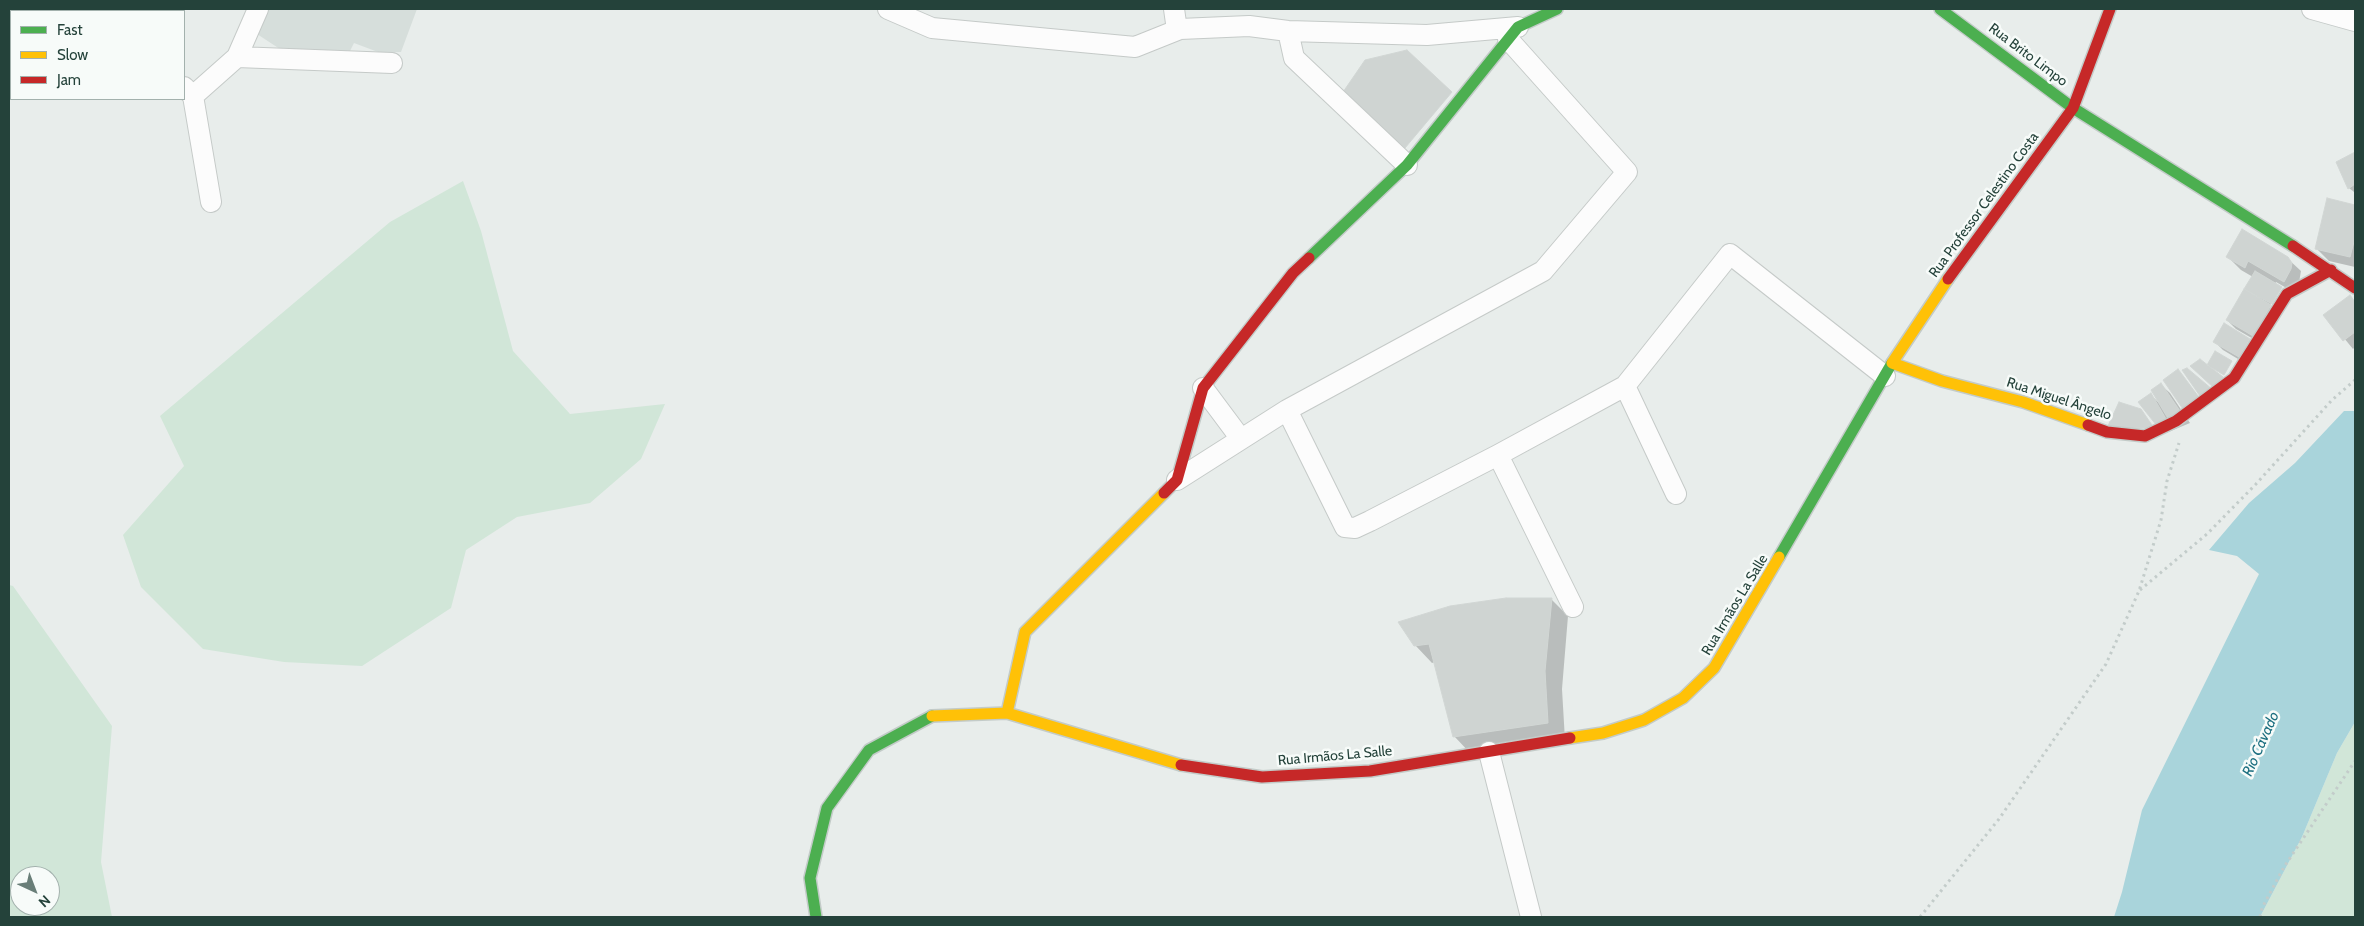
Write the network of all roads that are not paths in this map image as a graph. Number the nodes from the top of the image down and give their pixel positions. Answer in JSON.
{"nodes":[{"id":1,"x":258,"y":9,"type":"edge"},
{"id":2,"x":888,"y":9,"type":"edge"},
{"id":3,"x":1174,"y":9,"type":"edge"},
{"id":4,"x":1556,"y":9,"type":"edge"},
{"id":5,"x":1940,"y":9,"type":"edge"},
{"id":6,"x":2110,"y":9,"type":"edge"},
{"id":7,"x":2312,"y":9,"type":"edge"},
{"id":8,"x":2355,"y":21,"type":"edge"},
{"id":9,"x":1177,"y":30,"type":"junction"},
{"id":10,"x":1288,"y":31,"type":"junction"},
{"id":11,"x":1513,"y":33,"type":"junction"},
{"id":12,"x":9,"y":44,"type":"edge"},
{"id":13,"x":10,"y":52,"type":"edge"},
{"id":14,"x":237,"y":57,"type":"junction"},
{"id":15,"x":392,"y":63,"type":"dead end"},
{"id":16,"x":188,"y":92,"type":"edge"},
{"id":17,"x":2073,"y":108,"type":"junction"},
{"id":18,"x":1407,"y":165,"type":"junction"},
{"id":19,"x":211,"y":202,"type":"dead end"},
{"id":20,"x":2331,"y":270,"type":"junction"},
{"id":21,"x":2355,"y":288,"type":"edge"},
{"id":22,"x":1888,"y":369,"type":"junction"},
{"id":23,"x":1625,"y":386,"type":"junction"},
{"id":24,"x":1203,"y":388,"type":"junction"},
{"id":25,"x":1287,"y":410,"type":"junction"},
{"id":26,"x":1865,"y":412,"type":"joint"},
{"id":27,"x":1241,"y":439,"type":"junction"},
{"id":28,"x":1498,"y":455,"type":"junction"},
{"id":29,"x":1177,"y":480,"type":"junction"},
{"id":30,"x":1676,"y":494,"type":"dead end"},
{"id":31,"x":1573,"y":607,"type":"dead end"},
{"id":32,"x":1007,"y":713,"type":"junction"},
{"id":33,"x":1489,"y":752,"type":"junction"},
{"id":34,"x":816,"y":917,"type":"edge"},
{"id":35,"x":1531,"y":917,"type":"edge"}],
"edges":[{"from":1,"to":14,"type":"street"},
{"from":2,"to":9,"type":"street"},
{"from":3,"to":9,"type":"street"},
{"from":4,"to":11,"type":"main road"},
{"from":5,"to":17,"type":"main road","name":"Rua Brito Limpo"},
{"from":6,"to":17,"type":"main road","name":"Rua Professor Celestino Costa"},
{"from":7,"to":8,"type":"street"},
{"from":9,"to":10,"type":"street"},
{"from":10,"to":11,"type":"street"},
{"from":10,"to":18,"type":"street"},
{"from":11,"to":18,"type":"main road"},
{"from":11,"to":25,"type":"street"},
{"from":12,"to":13,"type":"street"},
{"from":14,"to":15,"type":"street"},
{"from":14,"to":16,"type":"street"},
{"from":16,"to":19,"type":"street"},
{"from":17,"to":20,"type":"main road","name":"Rua Brito Limpo"},
{"from":17,"to":22,"type":"main road","name":"Rua Professor Celestino Costa"},
{"from":18,"to":24,"type":"main road"},
{"from":20,"to":21,"type":"main road","name":"Rua Brito Limpo"},
{"from":20,"to":22,"type":"main road","name":"Rua Miguel Ângelo"},
{"from":22,"to":23,"type":"street"},
{"from":22,"to":26,"type":"main road","name":"Rua Professor Celestino Costa"},
{"from":23,"to":28,"type":"street"},
{"from":23,"to":30,"type":"street"},
{"from":24,"to":27,"type":"street"},
{"from":24,"to":29,"type":"main road"},
{"from":25,"to":27,"type":"street"},
{"from":25,"to":28,"type":"street"},
{"from":26,"to":33,"type":"main road","name":"Rua Irmãos La Salle"},
{"from":27,"to":29,"type":"street"},
{"from":28,"to":31,"type":"street"},
{"from":29,"to":32,"type":"main road"},
{"from":32,"to":33,"type":"main road","name":"Rua Irmãos La Salle"},
{"from":32,"to":34,"type":"main road","name":"Rua Irmãos La Salle"},
{"from":33,"to":35,"type":"street"}]}
